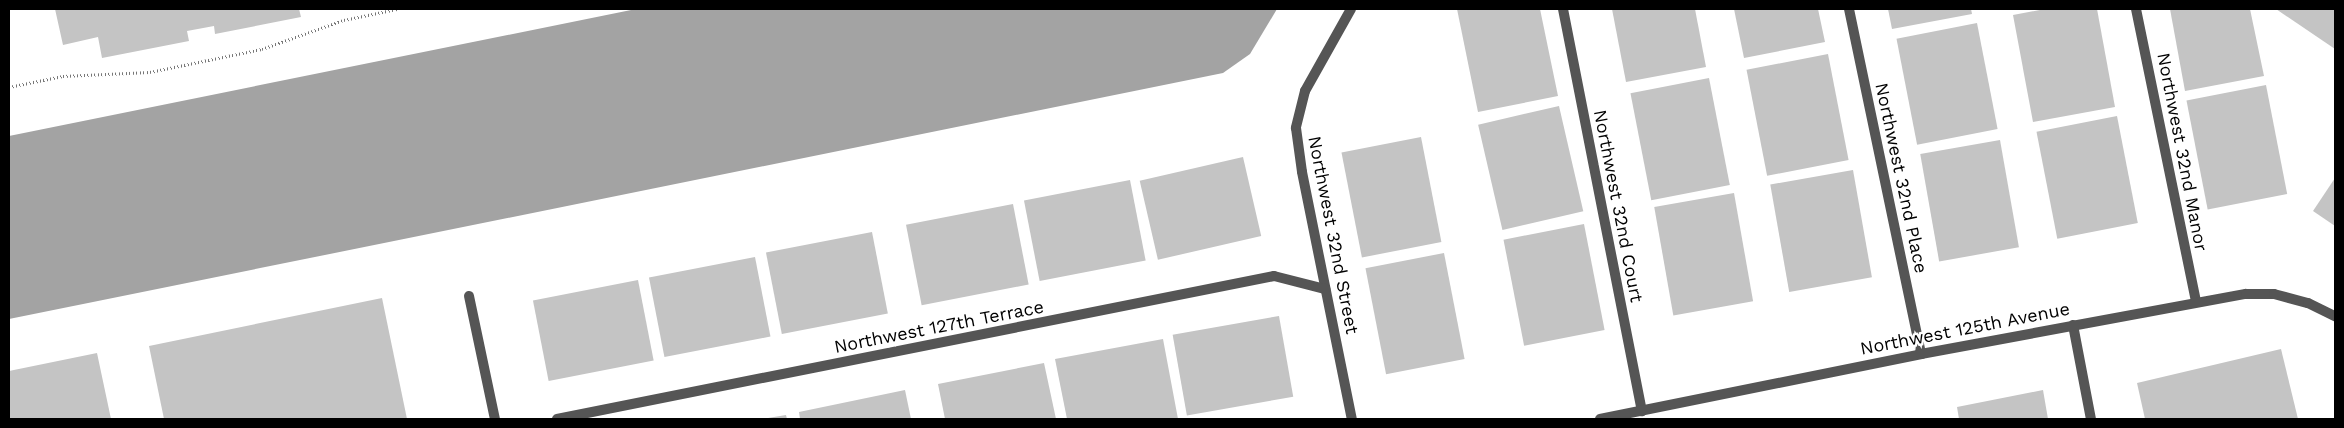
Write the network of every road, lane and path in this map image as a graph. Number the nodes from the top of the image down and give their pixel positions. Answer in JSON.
{"nodes":[{"id":1,"x":397,"y":9,"type":"edge"},
{"id":2,"x":1351,"y":9,"type":"edge"},
{"id":3,"x":1563,"y":9,"type":"edge"},
{"id":4,"x":1850,"y":9,"type":"edge"},
{"id":5,"x":2136,"y":9,"type":"edge"},
{"id":6,"x":9,"y":87,"type":"edge"},
{"id":7,"x":1325,"y":289,"type":"junction"},
{"id":8,"x":469,"y":296,"type":"dead end"},
{"id":9,"x":2196,"y":302,"type":"junction"},
{"id":10,"x":2335,"y":316,"type":"edge"},
{"id":11,"x":2073,"y":325,"type":"junction"},
{"id":12,"x":1921,"y":354,"type":"junction"},
{"id":13,"x":1642,"y":410,"type":"junction"},
{"id":14,"x":495,"y":419,"type":"edge"},
{"id":15,"x":558,"y":419,"type":"edge"},
{"id":16,"x":1352,"y":419,"type":"edge"},
{"id":17,"x":1600,"y":419,"type":"edge"},
{"id":18,"x":2091,"y":419,"type":"edge"}],
"edges":[{"from":1,"to":6,"type":"path"},
{"from":2,"to":7,"type":"street","name":"Northwest 32nd Street"},
{"from":3,"to":13,"type":"street","name":"Northwest 32nd Court"},
{"from":4,"to":12,"type":"street","name":"Northwest 32nd Place"},
{"from":5,"to":9,"type":"street","name":"Northwest 32nd Manor"},
{"from":7,"to":15,"type":"street","name":"Northwest 127th Terrace"},
{"from":7,"to":16,"type":"street","name":"Northwest 32nd Street"},
{"from":8,"to":14,"type":"street"},
{"from":9,"to":10,"type":"street","name":"Northwest 125th Avenue"},
{"from":9,"to":11,"type":"street","name":"Northwest 125th Avenue"},
{"from":11,"to":12,"type":"street","name":"Northwest 125th Avenue"},
{"from":11,"to":18,"type":"street"},
{"from":12,"to":13,"type":"street","name":"Northwest 125th Avenue"},
{"from":13,"to":17,"type":"street","name":"Northwest 125th Avenue"}]}
